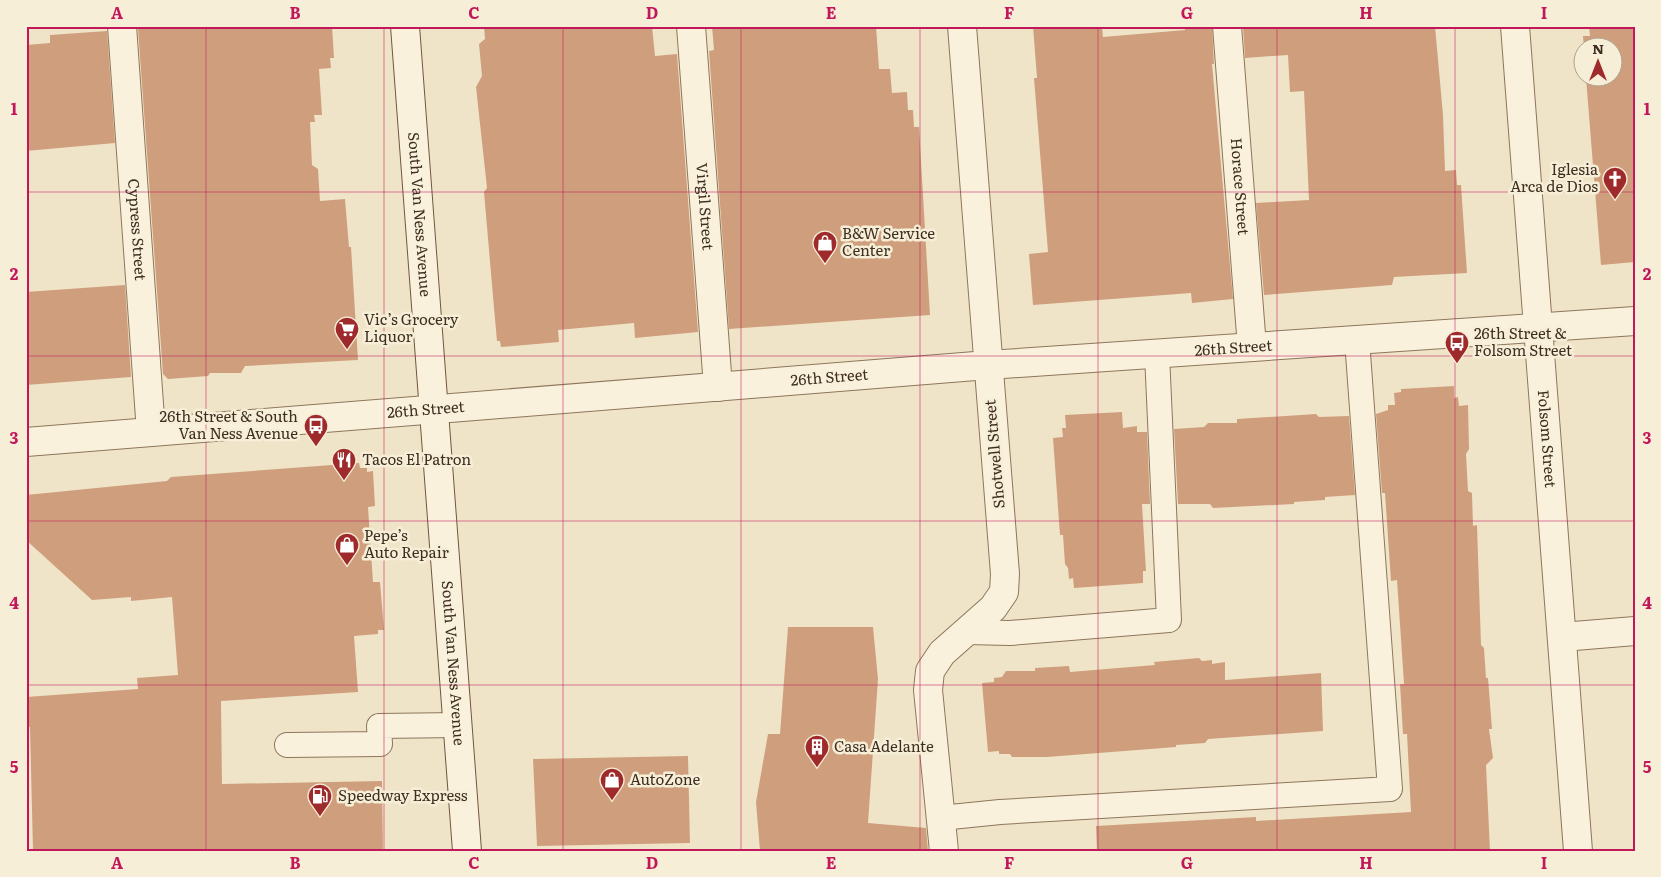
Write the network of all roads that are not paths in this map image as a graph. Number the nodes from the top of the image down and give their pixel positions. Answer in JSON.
{"nodes":[{"id":1,"x":122,"y":26,"type":"edge"},
{"id":2,"x":406,"y":26,"type":"edge"},
{"id":3,"x":691,"y":26,"type":"edge"},
{"id":4,"x":962,"y":26,"type":"edge"},
{"id":5,"x":1227,"y":26,"type":"edge"},
{"id":6,"x":1515,"y":26,"type":"edge"},
{"id":7,"x":1635,"y":321,"type":"edge"},
{"id":8,"x":1538,"y":328,"type":"junction"},
{"id":9,"x":1357,"y":340,"type":"junction"},
{"id":10,"x":1252,"y":347,"type":"junction"},
{"id":11,"x":1157,"y":354,"type":"junction"},
{"id":12,"x":988,"y":365,"type":"junction"},
{"id":13,"x":718,"y":387,"type":"junction"},
{"id":14,"x":434,"y":410,"type":"junction"},
{"id":15,"x":151,"y":432,"type":"junction"},
{"id":16,"x":26,"y":442,"type":"edge"},
{"id":17,"x":1635,"y":631,"type":"edge"},
{"id":18,"x":966,"y":632,"type":"junction"},
{"id":19,"x":1562,"y":637,"type":"junction"},
{"id":20,"x":458,"y":725,"type":"junction"},
{"id":21,"x":287,"y":745,"type":"dead end"},
{"id":22,"x":942,"y":818,"type":"junction"},
{"id":23,"x":468,"y":851,"type":"edge"},
{"id":24,"x":944,"y":851,"type":"edge"},
{"id":25,"x":1578,"y":851,"type":"edge"}],
"edges":[{"from":1,"to":15,"type":"street","name":"Cypress Street"},
{"from":2,"to":14,"type":"street","name":"South Van Ness Avenue"},
{"from":3,"to":13,"type":"street","name":"Virgil Street"},
{"from":4,"to":12,"type":"street","name":"Shotwell Street"},
{"from":5,"to":10,"type":"street","name":"Horace Street"},
{"from":6,"to":8,"type":"street","name":"Folsom Street"},
{"from":7,"to":8,"type":"street","name":"26th Street"},
{"from":8,"to":9,"type":"street","name":"26th Street"},
{"from":8,"to":19,"type":"street","name":"Folsom Street"},
{"from":9,"to":10,"type":"street","name":"26th Street"},
{"from":9,"to":22,"type":"lane"},
{"from":10,"to":11,"type":"street","name":"26th Street"},
{"from":11,"to":12,"type":"street","name":"26th Street"},
{"from":11,"to":18,"type":"lane"},
{"from":12,"to":13,"type":"street","name":"26th Street"},
{"from":12,"to":18,"type":"street","name":"Shotwell Street"},
{"from":13,"to":14,"type":"street","name":"26th Street"},
{"from":14,"to":15,"type":"street","name":"26th Street"},
{"from":14,"to":20,"type":"street","name":"South Van Ness Avenue"},
{"from":15,"to":16,"type":"street","name":"26th Street"},
{"from":17,"to":19,"type":"street"},
{"from":18,"to":22,"type":"street","name":"Shotwell Street"},
{"from":19,"to":25,"type":"street","name":"Folsom Street"},
{"from":20,"to":21,"type":"lane"},
{"from":20,"to":23,"type":"street","name":"South Van Ness Avenue"},
{"from":22,"to":24,"type":"street","name":"Shotwell Street"}]}
